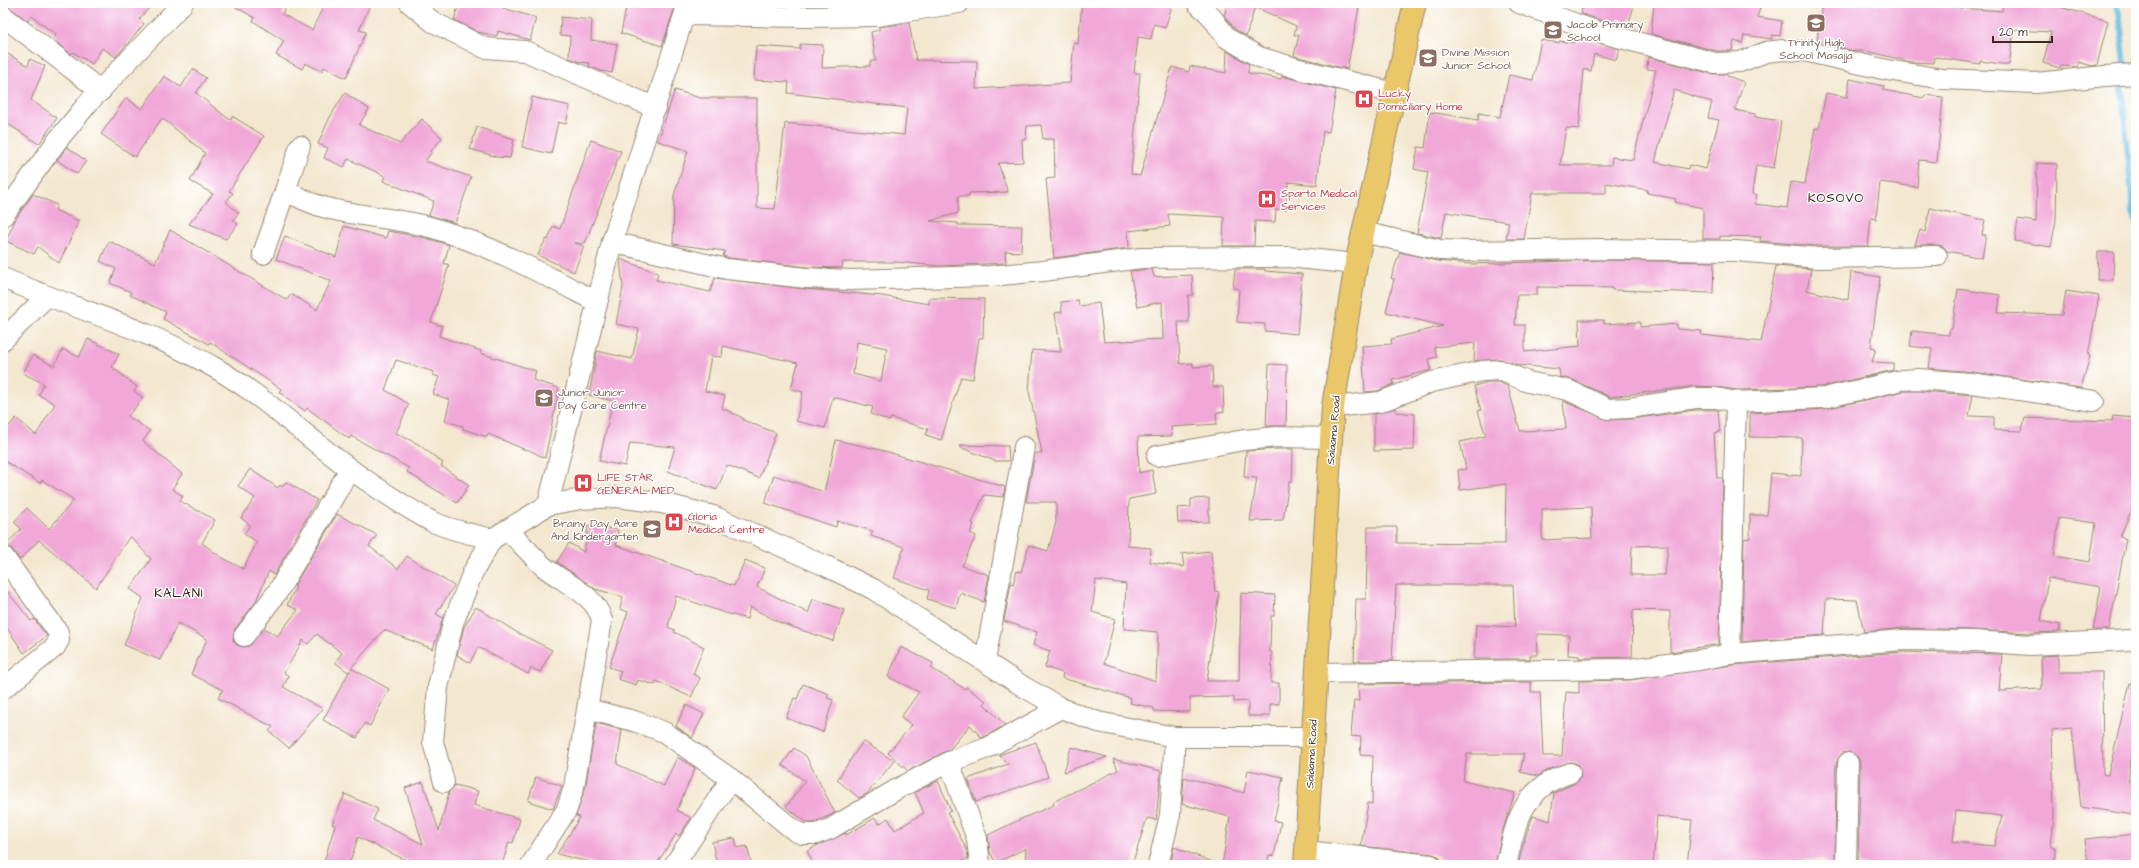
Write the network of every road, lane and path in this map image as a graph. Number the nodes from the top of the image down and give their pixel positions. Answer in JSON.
{"nodes":[{"id":1,"x":183,"y":3,"type":"edge"},
{"id":2,"x":410,"y":3,"type":"edge"},
{"id":3,"x":958,"y":3,"type":"edge"},
{"id":4,"x":1197,"y":3,"type":"edge"},
{"id":5,"x":1415,"y":3,"type":"edge"},
{"id":6,"x":1519,"y":3,"type":"edge"},
{"id":7,"x":687,"y":9,"type":"edge"},
{"id":8,"x":3,"y":16,"type":"edge"},
{"id":9,"x":2132,"y":75,"type":"edge"},
{"id":10,"x":101,"y":91,"type":"junction"},
{"id":11,"x":1394,"y":93,"type":"junction"},
{"id":12,"x":656,"y":108,"type":"junction"},
{"id":13,"x":300,"y":146,"type":"dead end"},
{"id":14,"x":285,"y":191,"type":"junction"},
{"id":15,"x":3,"y":216,"type":"edge"},
{"id":16,"x":1363,"y":232,"type":"junction"},
{"id":17,"x":612,"y":242,"type":"junction"},
{"id":18,"x":263,"y":254,"type":"dead end"},
{"id":19,"x":1938,"y":256,"type":"dead end"},
{"id":20,"x":1356,"y":264,"type":"junction"},
{"id":21,"x":3,"y":278,"type":"edge"},
{"id":22,"x":46,"y":297,"type":"junction"},
{"id":23,"x":597,"y":302,"type":"junction"},
{"id":24,"x":3,"y":340,"type":"edge"},
{"id":25,"x":2094,"y":401,"type":"dead end"},
{"id":26,"x":1736,"y":402,"type":"junction"},
{"id":27,"x":1334,"y":407,"type":"junction"},
{"id":28,"x":1331,"y":438,"type":"junction"},
{"id":29,"x":1024,"y":447,"type":"dead end"},
{"id":30,"x":1156,"y":456,"type":"dead end"},
{"id":31,"x":350,"y":469,"type":"junction"},
{"id":32,"x":548,"y":505,"type":"junction"},
{"id":33,"x":500,"y":534,"type":"junction"},
{"id":34,"x":3,"y":556,"type":"edge"},
{"id":35,"x":244,"y":636,"type":"dead end"},
{"id":36,"x":2131,"y":640,"type":"dead end"},
{"id":37,"x":1730,"y":654,"type":"junction"},
{"id":38,"x":985,"y":662,"type":"junction"},
{"id":39,"x":1316,"y":673,"type":"junction"},
{"id":40,"x":3,"y":689,"type":"edge"},
{"id":41,"x":586,"y":708,"type":"junction"},
{"id":42,"x":1061,"y":708,"type":"junction"},
{"id":43,"x":1175,"y":737,"type":"junction"},
{"id":44,"x":1312,"y":737,"type":"junction"},
{"id":45,"x":949,"y":762,"type":"junction"},
{"id":46,"x":1848,"y":763,"type":"dead end"},
{"id":47,"x":1570,"y":773,"type":"dead end"},
{"id":48,"x":731,"y":779,"type":"junction"},
{"id":49,"x":444,"y":782,"type":"dead end"},
{"id":50,"x":1305,"y":858,"type":"edge"},
{"id":51,"x":531,"y":865,"type":"edge"},
{"id":52,"x":674,"y":865,"type":"edge"},
{"id":53,"x":980,"y":865,"type":"edge"},
{"id":54,"x":1158,"y":865,"type":"edge"},
{"id":55,"x":1431,"y":865,"type":"edge"},
{"id":56,"x":1506,"y":865,"type":"edge"},
{"id":57,"x":1846,"y":865,"type":"edge"}],
"edges":[{"from":1,"to":10,"type":"street"},
{"from":2,"to":12,"type":"street"},
{"from":3,"to":7,"type":"street"},
{"from":4,"to":11,"type":"street"},
{"from":5,"to":11,"type":"main road","name":"Salaama Road"},
{"from":6,"to":9,"type":"street"},
{"from":7,"to":12,"type":"street"},
{"from":8,"to":10,"type":"street"},
{"from":10,"to":15,"type":"street"},
{"from":11,"to":16,"type":"main road","name":"Salaama Road"},
{"from":12,"to":17,"type":"street"},
{"from":13,"to":14,"type":"street"},
{"from":14,"to":18,"type":"street"},
{"from":14,"to":23,"type":"street"},
{"from":16,"to":19,"type":"street"},
{"from":16,"to":20,"type":"main road","name":"Salaama Road"},
{"from":17,"to":20,"type":"street"},
{"from":17,"to":23,"type":"street"},
{"from":20,"to":27,"type":"main road","name":"Salaama Road"},
{"from":21,"to":22,"type":"street"},
{"from":22,"to":24,"type":"street"},
{"from":22,"to":31,"type":"street"},
{"from":23,"to":32,"type":"street"},
{"from":25,"to":26,"type":"street"},
{"from":26,"to":27,"type":"street"},
{"from":26,"to":37,"type":"street"},
{"from":27,"to":28,"type":"main road","name":"Salaama Road"},
{"from":28,"to":30,"type":"street"},
{"from":28,"to":39,"type":"main road","name":"Salaama Road"},
{"from":29,"to":38,"type":"street"},
{"from":31,"to":33,"type":"street"},
{"from":31,"to":35,"type":"street"},
{"from":32,"to":33,"type":"street"},
{"from":32,"to":38,"type":"street"},
{"from":33,"to":41,"type":"street"},
{"from":33,"to":49,"type":"street"},
{"from":34,"to":40,"type":"street"},
{"from":36,"to":37,"type":"street"},
{"from":37,"to":39,"type":"street"},
{"from":38,"to":42,"type":"street"},
{"from":39,"to":44,"type":"main road","name":"Salaama Road"},
{"from":41,"to":48,"type":"street"},
{"from":41,"to":51,"type":"street"},
{"from":42,"to":43,"type":"street"},
{"from":42,"to":45,"type":"street"},
{"from":43,"to":44,"type":"street"},
{"from":43,"to":54,"type":"street"},
{"from":44,"to":50,"type":"main road","name":"Salaama Road"},
{"from":45,"to":48,"type":"street"},
{"from":45,"to":53,"type":"street"},
{"from":46,"to":57,"type":"street"},
{"from":47,"to":56,"type":"street"},
{"from":48,"to":52,"type":"street"},
{"from":50,"to":55,"type":"street"}]}
